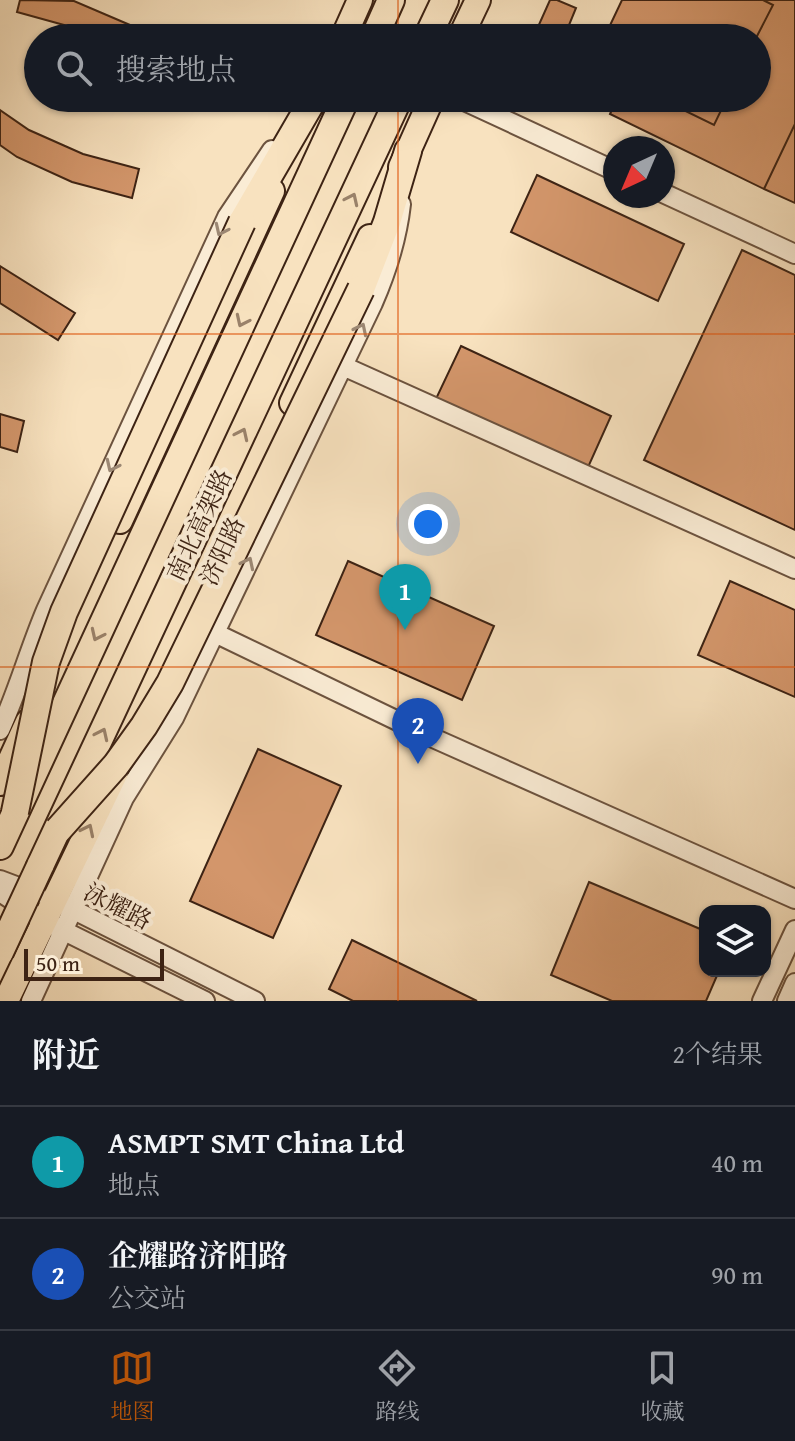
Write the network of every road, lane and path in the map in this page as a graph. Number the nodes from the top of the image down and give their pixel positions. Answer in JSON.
{"nodes":[{"id":1,"x":360,"y":0,"type":"edge"},
{"id":2,"x":391,"y":0,"type":"edge"},
{"id":3,"x":445,"y":0,"type":"edge"},
{"id":4,"x":478,"y":0,"type":"edge"},
{"id":5,"x":349,"y":24,"type":"edge"},
{"id":6,"x":380,"y":24,"type":"edge"},
{"id":7,"x":434,"y":24,"type":"edge"},
{"id":8,"x":467,"y":24,"type":"edge"},
{"id":9,"x":303,"y":112,"type":"edge"},
{"id":10,"x":306,"y":112,"type":"edge"},
{"id":11,"x":308,"y":112,"type":"edge"},
{"id":12,"x":340,"y":112,"type":"edge"},
{"id":13,"x":392,"y":112,"type":"edge"},
{"id":14,"x":426,"y":112,"type":"edge"},
{"id":15,"x":488,"y":112,"type":"edge"},
{"id":16,"x":408,"y":151,"type":"junction"},
{"id":17,"x":603,"y":165,"type":"edge"},
{"id":18,"x":675,"y":199,"type":"edge"},
{"id":19,"x":795,"y":254,"type":"edge"},
{"id":20,"x":343,"y":366,"type":"junction"},
{"id":21,"x":795,"y":569,"type":"edge"},
{"id":22,"x":215,"y":633,"type":"junction"},
{"id":23,"x":0,"y":730,"type":"edge"},
{"id":24,"x":0,"y":783,"type":"edge"},
{"id":25,"x":15,"y":812,"type":"junction"},
{"id":26,"x":58,"y":830,"type":"junction"},
{"id":27,"x":0,"y":846,"type":"edge"},
{"id":28,"x":0,"y":880,"type":"edge"},
{"id":29,"x":0,"y":892,"type":"edge"},
{"id":30,"x":795,"y":899,"type":"edge"},
{"id":31,"x":59,"y":916,"type":"junction"},
{"id":32,"x":795,"y":930,"type":"edge"},
{"id":33,"x":0,"y":952,"type":"edge"},
{"id":34,"x":795,"y":983,"type":"edge"},
{"id":35,"x":33,"y":999,"type":"edge"},
{"id":36,"x":6,"y":1001,"type":"edge"},
{"id":37,"x":205,"y":1001,"type":"edge"},
{"id":38,"x":255,"y":1001,"type":"edge"},
{"id":39,"x":762,"y":1001,"type":"edge"},
{"id":40,"x":787,"y":1001,"type":"edge"}],
"edges":[{"from":1,"to":5,"type":"main road"},
{"from":2,"to":6,"type":"highway"},
{"from":3,"to":7,"type":"highway"},
{"from":4,"to":8,"type":"main road"},
{"from":9,"to":23,"type":"street","one_way":true},
{"from":10,"to":25,"type":"highway","bridge":true},
{"from":11,"to":24,"type":"main road"},
{"from":12,"to":25,"type":"highway","name":"南北高架路","one_way":true,"bridge":true},
{"from":26,"to":13,"type":"highway","name":"南北高架路","one_way":true,"bridge":true},
{"from":14,"to":16,"type":"main road","name":"济阳路"},
{"from":15,"to":17,"type":"street"},
{"from":20,"to":16,"type":"street","one_way":true},
{"from":16,"to":26,"type":"highway","bridge":true},
{"from":31,"to":16,"type":"main road","name":"济阳路","one_way":true},
{"from":18,"to":19,"type":"street"},
{"from":20,"to":21,"type":"street"},
{"from":22,"to":20,"type":"street","one_way":true},
{"from":22,"to":30,"type":"street"},
{"from":22,"to":31,"type":"street"},
{"from":25,"to":27,"type":"highway","name":"南北高架路"},
{"from":26,"to":33,"type":"highway","name":"南北高架路","bridge":true},
{"from":28,"to":31,"type":"street","name":"泳耀路"},
{"from":29,"to":31,"type":"street","name":"泳耀路"},
{"from":31,"to":35,"type":"street"},
{"from":31,"to":36,"type":"main road","name":"济阳路"},
{"from":31,"to":37,"type":"street","name":"泳耀路"},
{"from":31,"to":38,"type":"street","name":"泳耀路"},
{"from":32,"to":39,"type":"street"},
{"from":34,"to":40,"type":"street"}]}
